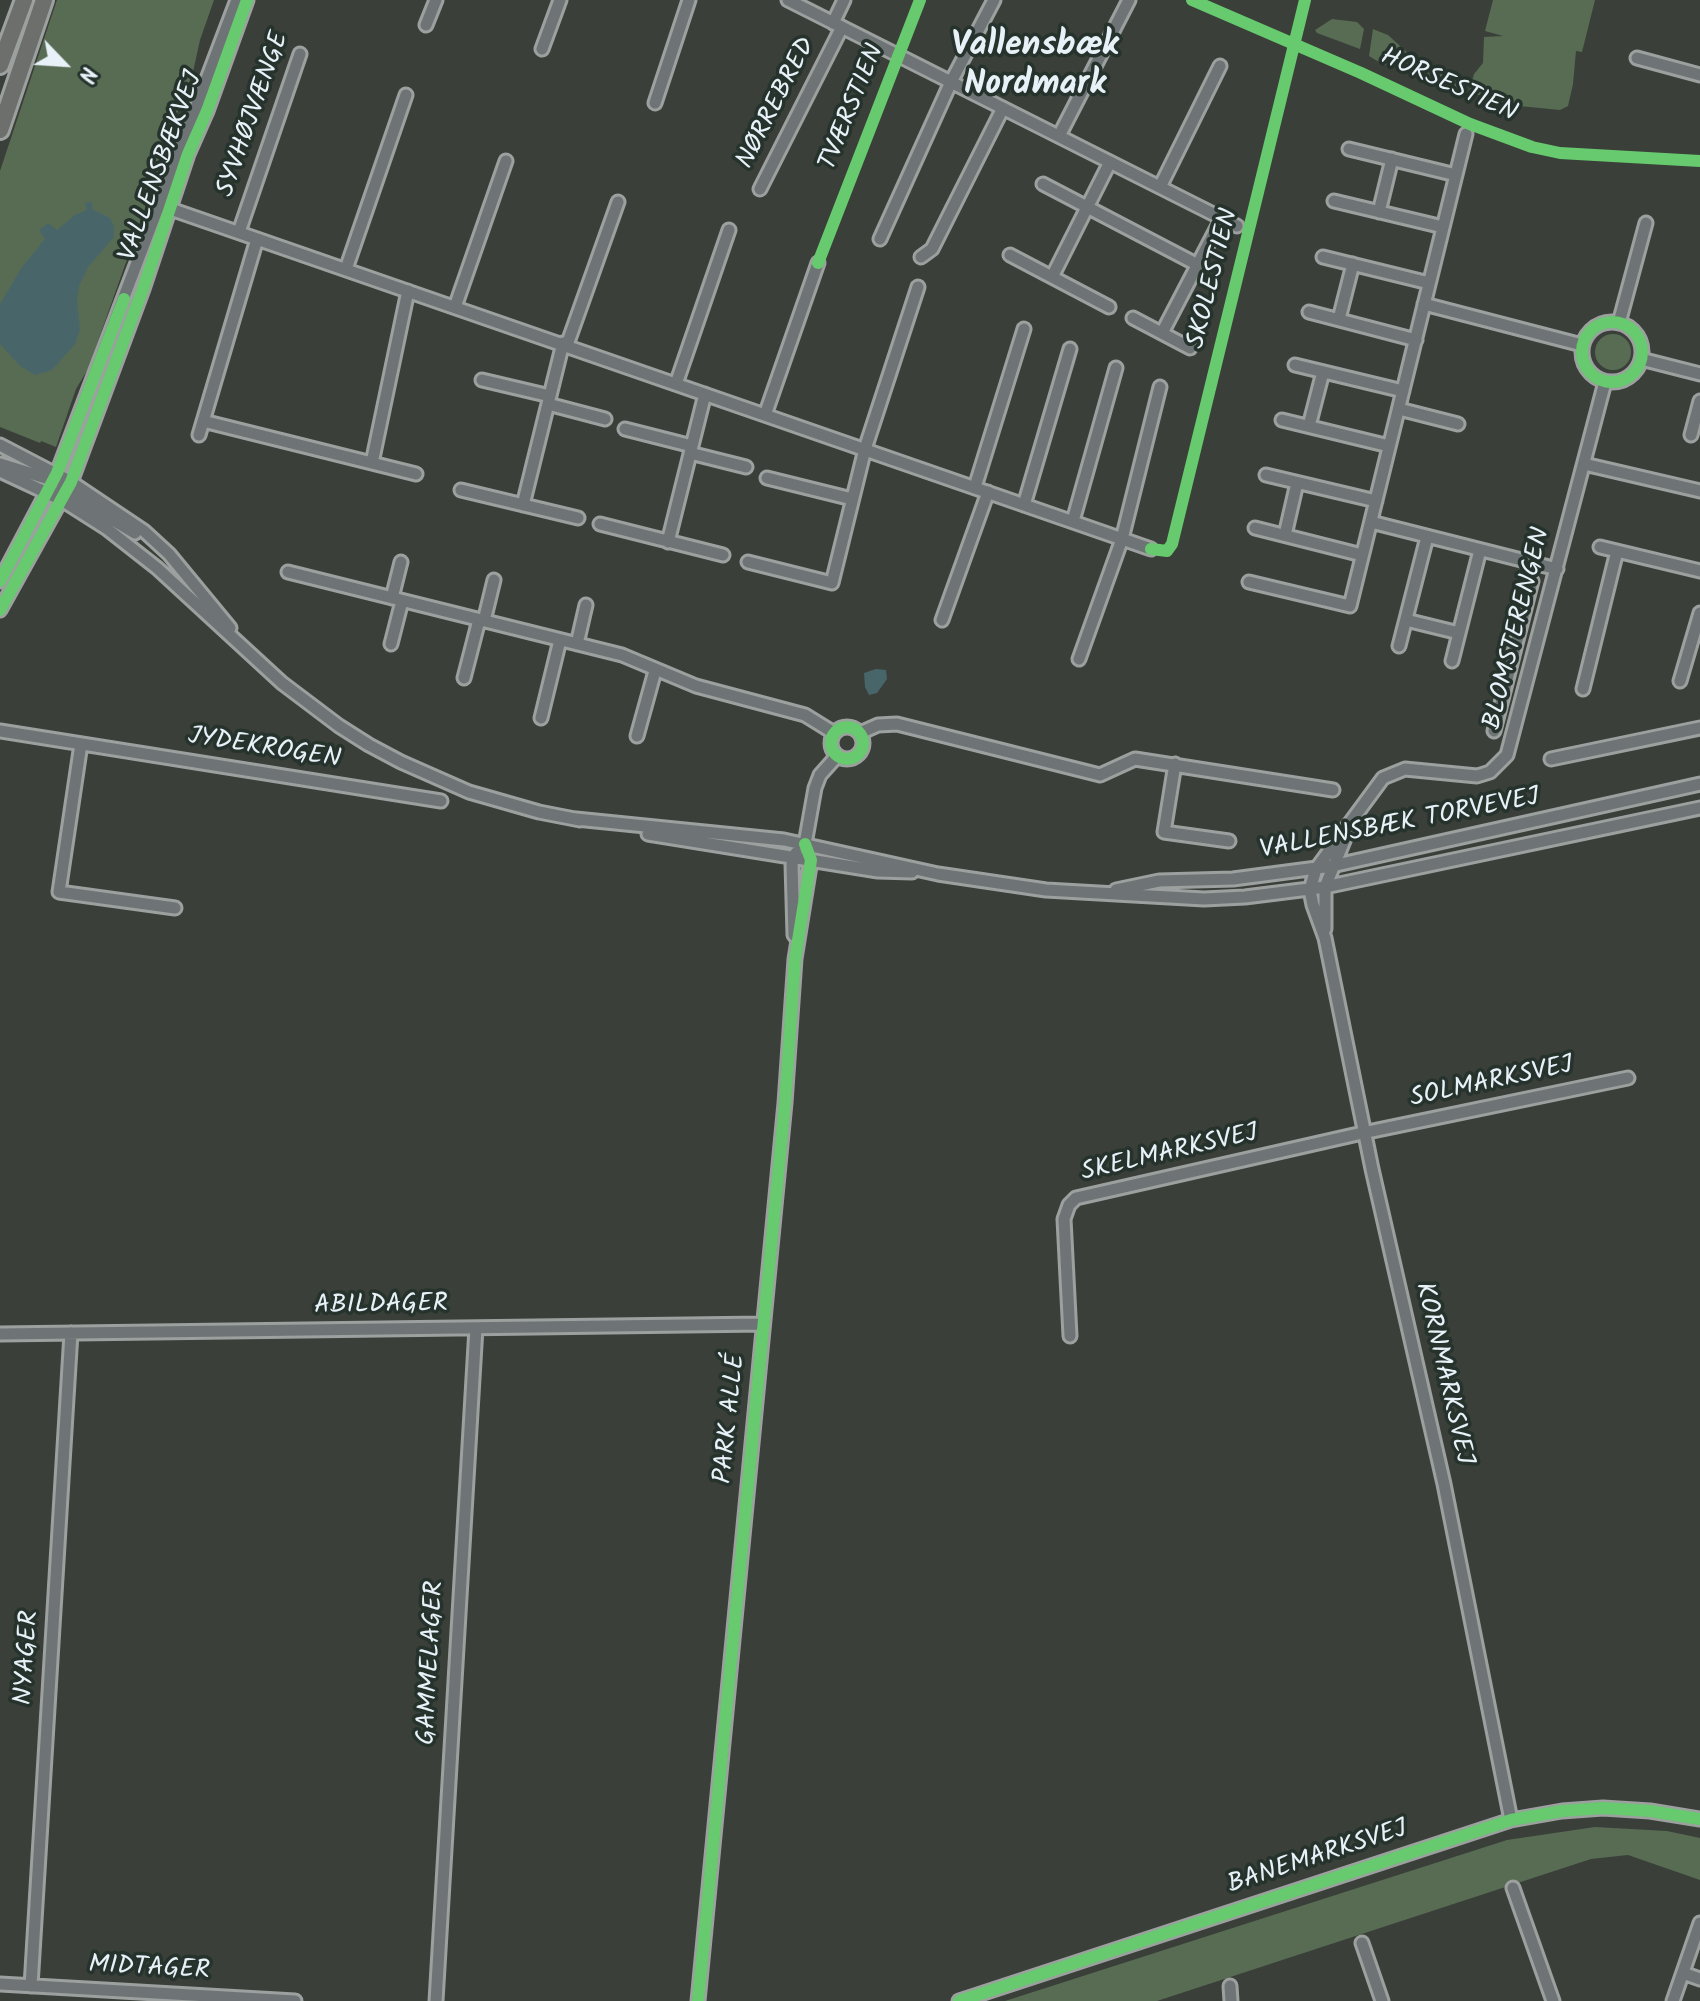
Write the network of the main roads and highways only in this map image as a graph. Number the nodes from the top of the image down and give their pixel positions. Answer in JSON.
{"nodes":[{"id":1,"x":24,"y":0,"type":"edge"},
{"id":2,"x":44,"y":0,"type":"edge"},
{"id":3,"x":0,"y":65,"type":"edge"},
{"id":4,"x":0,"y":130,"type":"edge"}],
"edges":[{"from":1,"to":3,"type":"highway"},
{"from":2,"to":4,"type":"highway"}]}
